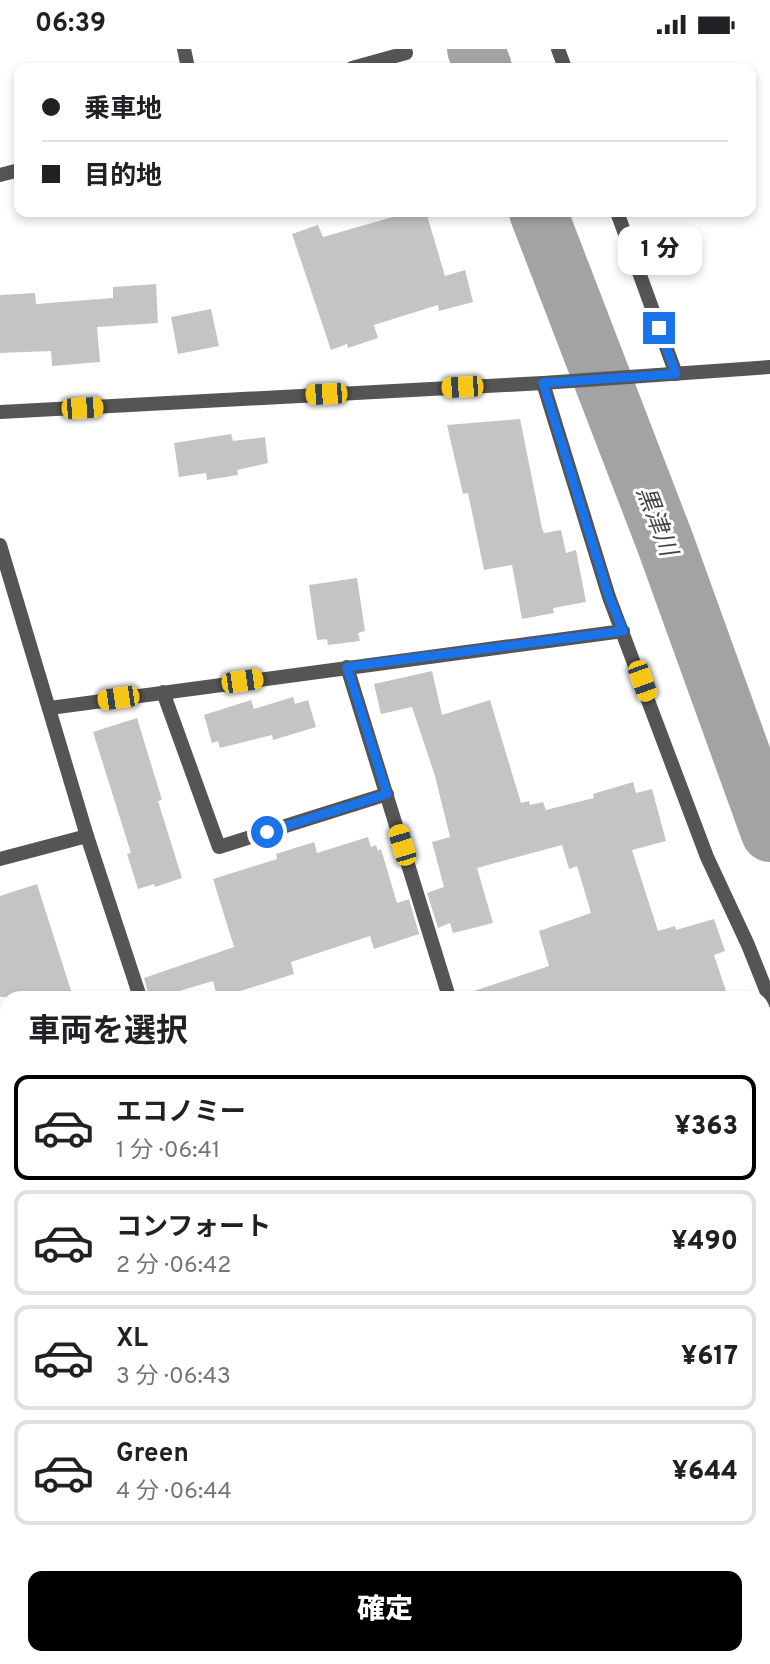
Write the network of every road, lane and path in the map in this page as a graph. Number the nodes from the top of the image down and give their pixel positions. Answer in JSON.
{"nodes":[{"id":1,"x":406,"y":53,"type":"dead end"},
{"id":2,"x":370,"y":63,"type":"edge"},
{"id":3,"x":619,"y":217,"type":"edge"},
{"id":4,"x":770,"y":367,"type":"edge"},
{"id":5,"x":676,"y":374,"type":"junction"},
{"id":6,"x":543,"y":383,"type":"junction"},
{"id":7,"x":0,"y":412,"type":"edge"},
{"id":8,"x":0,"y":545,"type":"edge"},
{"id":9,"x":623,"y":631,"type":"junction"},
{"id":10,"x":347,"y":667,"type":"junction"},
{"id":11,"x":163,"y":692,"type":"junction"},
{"id":12,"x":50,"y":708,"type":"junction"},
{"id":13,"x":387,"y":794,"type":"junction"},
{"id":14,"x":87,"y":836,"type":"junction"},
{"id":15,"x":0,"y":859,"type":"edge"},
{"id":16,"x":137,"y":991,"type":"edge"},
{"id":17,"x":447,"y":991,"type":"edge"},
{"id":18,"x":766,"y":991,"type":"edge"}],
"edges":[{"from":1,"to":2,"type":"street"},
{"from":3,"to":5,"type":"street"},
{"from":4,"to":5,"type":"street"},
{"from":5,"to":6,"type":"street"},
{"from":6,"to":7,"type":"street"},
{"from":6,"to":9,"type":"street"},
{"from":8,"to":12,"type":"street"},
{"from":9,"to":10,"type":"street"},
{"from":9,"to":18,"type":"street"},
{"from":10,"to":11,"type":"street"},
{"from":10,"to":13,"type":"street"},
{"from":11,"to":12,"type":"street"},
{"from":11,"to":13,"type":"street"},
{"from":12,"to":14,"type":"street"},
{"from":13,"to":17,"type":"street"},
{"from":14,"to":15,"type":"street"},
{"from":14,"to":16,"type":"street"}]}
